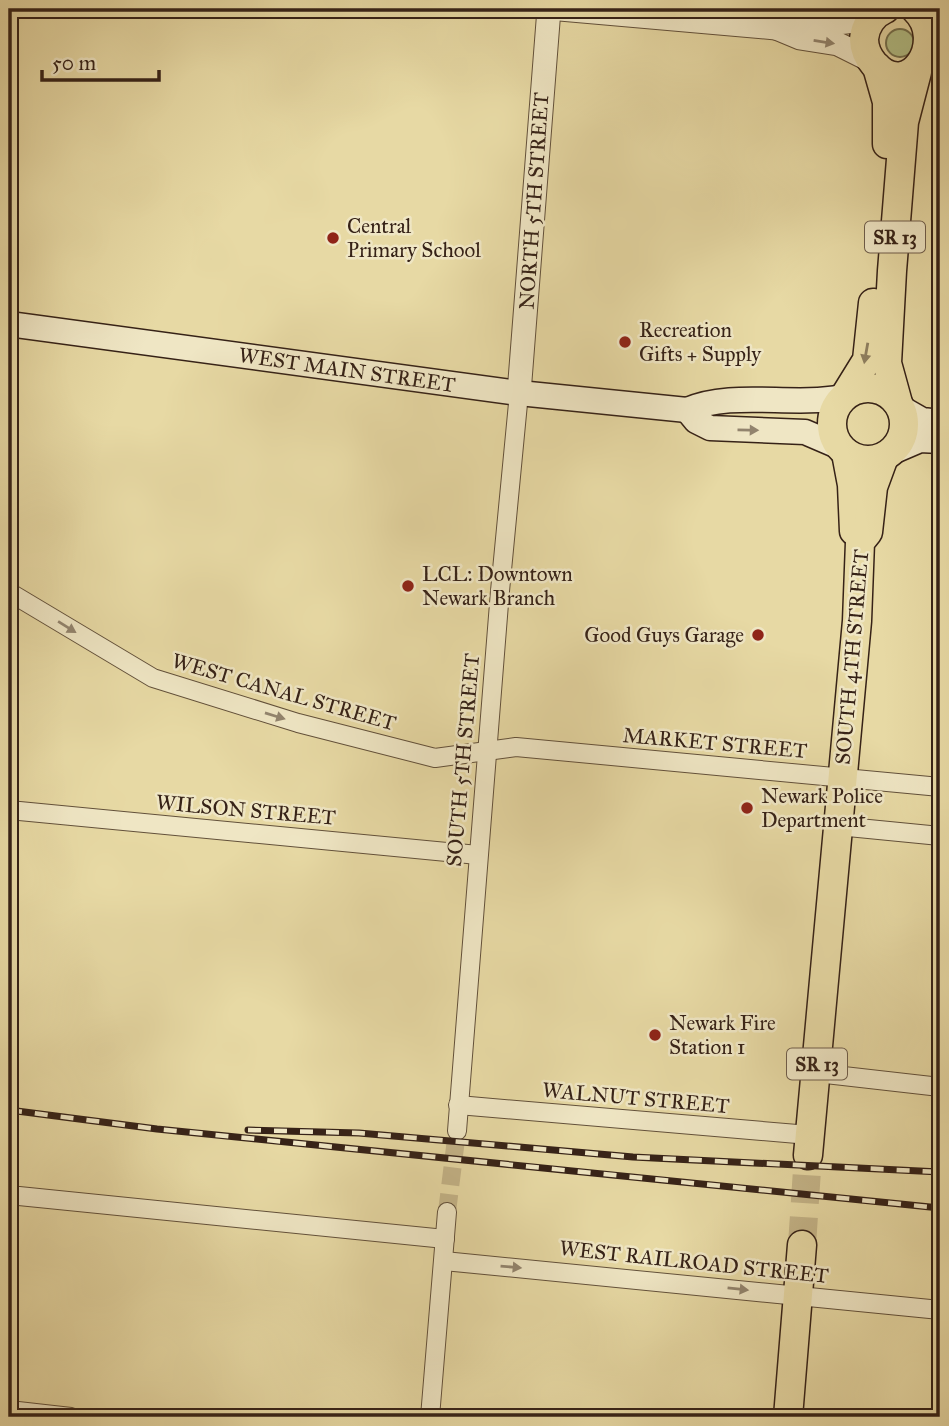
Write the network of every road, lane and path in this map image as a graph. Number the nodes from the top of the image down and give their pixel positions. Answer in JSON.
{"nodes":[{"id":1,"x":549,"y":9,"type":"edge"},
{"id":2,"x":560,"y":9,"type":"edge"},
{"id":3,"x":880,"y":11,"type":"edge"},
{"id":4,"x":927,"y":17,"type":"edge"},
{"id":5,"x":776,"y":28,"type":"junction"},
{"id":6,"x":874,"y":64,"type":"junction"},
{"id":7,"x":928,"y":65,"type":"edge"},
{"id":8,"x":9,"y":324,"type":"edge"},
{"id":9,"x":519,"y":393,"type":"junction"},
{"id":10,"x":844,"y":396,"type":"junction"},
{"id":11,"x":899,"y":405,"type":"junction"},
{"id":12,"x":687,"y":410,"type":"junction"},
{"id":13,"x":940,"y":422,"type":"edge"},
{"id":14,"x":940,"y":441,"type":"edge"},
{"id":15,"x":843,"y":450,"type":"junction"},
{"id":16,"x":888,"y":454,"type":"junction"},
{"id":17,"x":860,"y":542,"type":"junction"},
{"id":18,"x":9,"y":592,"type":"edge"},
{"id":19,"x":486,"y":753,"type":"junction"},
{"id":20,"x":841,"y":778,"type":"junction"},
{"id":21,"x":940,"y":788,"type":"edge"},
{"id":22,"x":9,"y":810,"type":"edge"},
{"id":23,"x":838,"y":826,"type":"junction"},
{"id":24,"x":940,"y":836,"type":"edge"},
{"id":25,"x":478,"y":855,"type":"junction"},
{"id":26,"x":817,"y":1073,"type":"junction"},
{"id":27,"x":940,"y":1087,"type":"edge"},
{"id":28,"x":458,"y":1105,"type":"junction"},
{"id":29,"x":457,"y":1131,"type":"tunnel mouth"},
{"id":30,"x":808,"y":1145,"type":"joint"},
{"id":31,"x":9,"y":1195,"type":"edge"},
{"id":32,"x":447,"y":1212,"type":"tunnel mouth"},
{"id":33,"x":445,"y":1239,"type":"junction"},
{"id":34,"x":802,"y":1245,"type":"tunnel mouth"},
{"id":35,"x":443,"y":1261,"type":"junction"},
{"id":36,"x":800,"y":1295,"type":"junction"},
{"id":37,"x":940,"y":1311,"type":"edge"},
{"id":38,"x":9,"y":1410,"type":"edge"},
{"id":39,"x":71,"y":1417,"type":"edge"},
{"id":40,"x":430,"y":1417,"type":"edge"},
{"id":41,"x":788,"y":1417,"type":"edge"}],
"edges":[{"from":1,"to":9,"type":"street","name":"NORTH 5TH STREET"},
{"from":2,"to":5,"type":"street"},
{"from":3,"to":5,"type":"street"},
{"from":3,"to":6,"type":"main road"},
{"from":4,"to":7,"type":"main road"},
{"from":5,"to":6,"type":"street","one_way":true},
{"from":6,"to":7,"type":"main road"},
{"from":6,"to":10,"type":"main road","number":"SR 13","one_way":true},
{"from":7,"to":11,"type":"main road","number":"SR 13"},
{"from":8,"to":9,"type":"main road","name":"WEST MAIN STREET"},
{"from":9,"to":12,"type":"main road","name":"WEST MAIN STREET"},
{"from":9,"to":19,"type":"street","name":"SOUTH 5TH STREET"},
{"from":10,"to":11,"type":"main road"},
{"from":10,"to":12,"type":"main road"},
{"from":10,"to":15,"type":"main road"},
{"from":11,"to":13,"type":"main road"},
{"from":11,"to":16,"type":"main road"},
{"from":12,"to":15,"type":"main road","one_way":true},
{"from":14,"to":16,"type":"main road"},
{"from":15,"to":16,"type":"main road"},
{"from":15,"to":17,"type":"main road"},
{"from":16,"to":17,"type":"main road","name":"SOUTH 4TH STREET"},
{"from":17,"to":20,"type":"main road","name":"SOUTH 4TH STREET","number":"SR 13"},
{"from":18,"to":19,"type":"street","name":"WEST CANAL STREET","one_way":true},
{"from":19,"to":20,"type":"street","name":"MARKET STREET"},
{"from":19,"to":25,"type":"street","name":"SOUTH 5TH STREET"},
{"from":20,"to":21,"type":"street","name":"MARKET STREET"},
{"from":20,"to":23,"type":"main road","name":"SOUTH 4TH STREET","number":"SR 13"},
{"from":22,"to":25,"type":"street","name":"WILSON STREET"},
{"from":23,"to":24,"type":"street"},
{"from":23,"to":26,"type":"main road","name":"SOUTH 4TH STREET","number":"SR 13"},
{"from":25,"to":28,"type":"street","name":"SOUTH 5TH STREET"},
{"from":26,"to":27,"type":"street"},
{"from":26,"to":30,"type":"main road","name":"SOUTH 4TH STREET","number":"SR 13"},
{"from":28,"to":29,"type":"street","name":"SOUTH 5TH STREET"},
{"from":28,"to":30,"type":"street","name":"WALNUT STREET"},
{"from":31,"to":33,"type":"street"},
{"from":32,"to":33,"type":"street"},
{"from":33,"to":35,"type":"street"},
{"from":34,"to":36,"type":"main road"},
{"from":35,"to":36,"type":"street","name":"WEST RAILROAD STREET","one_way":true},
{"from":35,"to":40,"type":"street"},
{"from":36,"to":37,"type":"street","name":"WEST RAILROAD STREET"},
{"from":36,"to":41,"type":"main road"},
{"from":38,"to":39,"type":"street"}]}
